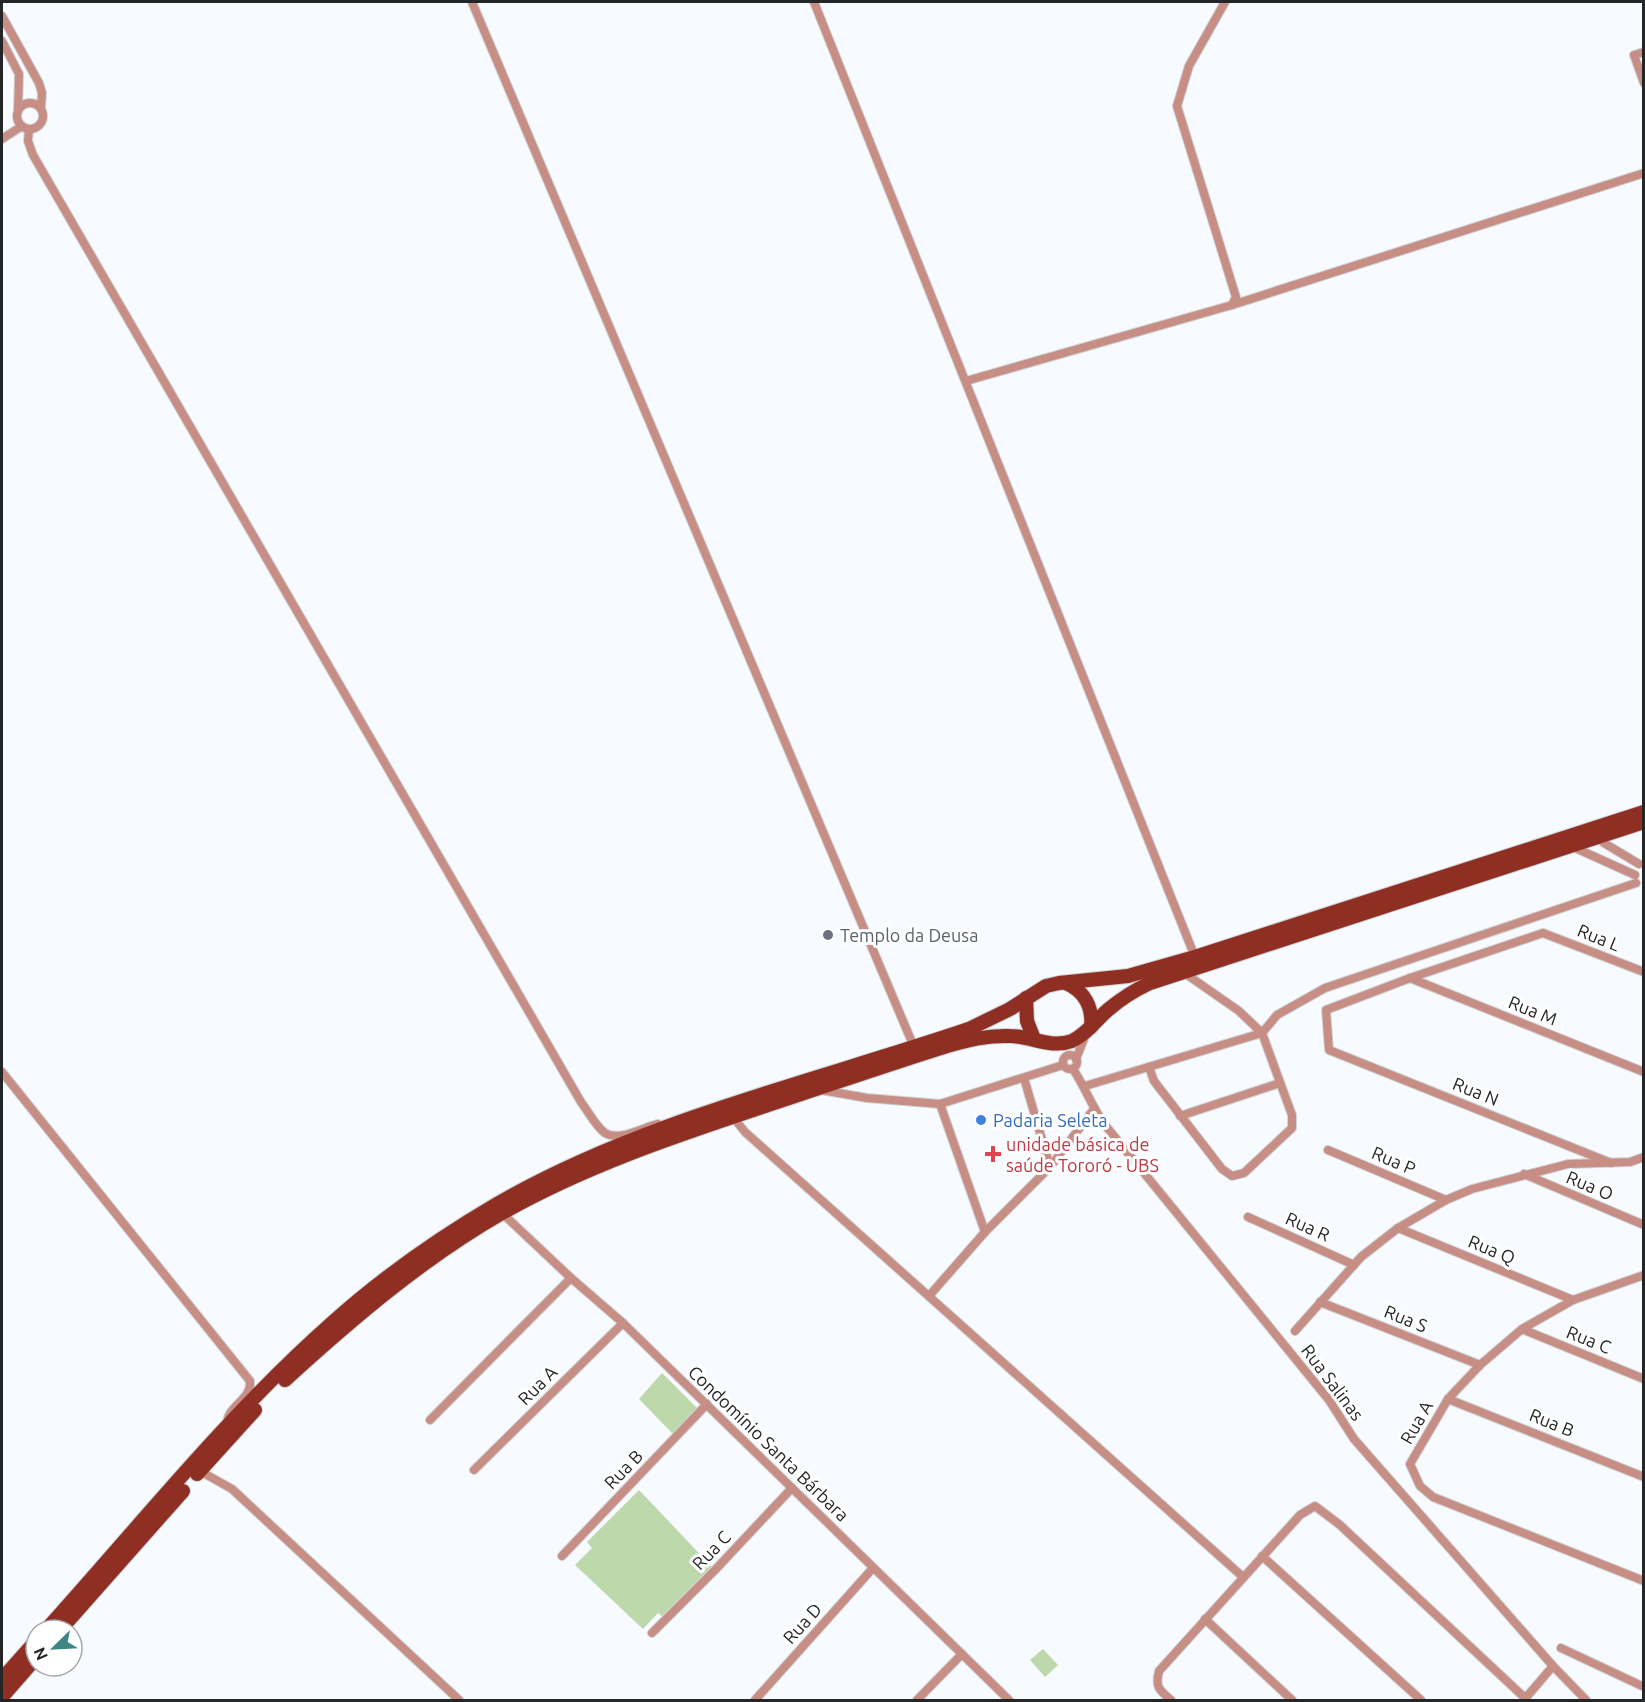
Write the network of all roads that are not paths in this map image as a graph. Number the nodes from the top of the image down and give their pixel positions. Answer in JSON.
{"nodes":[{"id":1,"x":472,"y":2,"type":"edge"},
{"id":2,"x":814,"y":2,"type":"edge"},
{"id":3,"x":1225,"y":2,"type":"edge"},
{"id":4,"x":2,"y":16,"type":"edge"},
{"id":5,"x":2,"y":41,"type":"edge"},
{"id":6,"x":1644,"y":52,"type":"edge"},
{"id":7,"x":1644,"y":83,"type":"edge"},
{"id":8,"x":41,"y":108,"type":"junction"},
{"id":9,"x":18,"y":111,"type":"junction"},
{"id":10,"x":26,"y":127,"type":"junction"},
{"id":11,"x":2,"y":139,"type":"edge"},
{"id":12,"x":1644,"y":173,"type":"edge"},
{"id":13,"x":1232,"y":306,"type":"junction"},
{"id":14,"x":966,"y":381,"type":"junction"},
{"id":15,"x":1644,"y":812,"type":"edge"},
{"id":16,"x":1644,"y":822,"type":"edge"},
{"id":17,"x":1598,"y":837,"type":"junction"},
{"id":18,"x":1571,"y":846,"type":"junction"},
{"id":19,"x":1641,"y":862,"type":"edge"},
{"id":20,"x":1635,"y":879,"type":"junction"},
{"id":21,"x":1644,"y":891,"type":"edge"},
{"id":22,"x":1195,"y":957,"type":"junction"},
{"id":23,"x":1183,"y":972,"type":"junction"},
{"id":24,"x":1644,"y":972,"type":"edge"},
{"id":25,"x":1410,"y":978,"type":"junction"},
{"id":26,"x":1066,"y":983,"type":"junction"},
{"id":27,"x":1026,"y":998,"type":"junction"},
{"id":28,"x":1091,"y":1027,"type":"junction"},
{"id":29,"x":1262,"y":1033,"type":"junction"},
{"id":30,"x":1041,"y":1041,"type":"junction"},
{"id":31,"x":914,"y":1047,"type":"junction"},
{"id":32,"x":1076,"y":1059,"type":"junction"},
{"id":33,"x":1063,"y":1062,"type":"junction"},
{"id":34,"x":1149,"y":1066,"type":"junction"},
{"id":35,"x":1073,"y":1069,"type":"junction"},
{"id":36,"x":2,"y":1072,"type":"edge"},
{"id":37,"x":1644,"y":1072,"type":"edge"},
{"id":38,"x":1024,"y":1078,"type":"junction"},
{"id":39,"x":1280,"y":1083,"type":"junction"},
{"id":40,"x":1085,"y":1086,"type":"junction"},
{"id":41,"x":816,"y":1089,"type":"junction"},
{"id":42,"x":940,"y":1104,"type":"junction"},
{"id":43,"x":1094,"y":1109,"type":"junction"},
{"id":44,"x":1180,"y":1116,"type":"junction"},
{"id":45,"x":733,"y":1117,"type":"junction"},
{"id":46,"x":664,"y":1127,"type":"junction"},
{"id":47,"x":1328,"y":1150,"type":"dead end"},
{"id":48,"x":1644,"y":1157,"type":"edge"},
{"id":49,"x":1611,"y":1163,"type":"junction"},
{"id":50,"x":1050,"y":1167,"type":"junction"},
{"id":51,"x":1524,"y":1174,"type":"junction"},
{"id":52,"x":1446,"y":1200,"type":"junction"},
{"id":53,"x":502,"y":1213,"type":"junction"},
{"id":54,"x":1248,"y":1217,"type":"dead end"},
{"id":55,"x":1644,"y":1225,"type":"edge"},
{"id":56,"x":1398,"y":1228,"type":"junction"},
{"id":57,"x":985,"y":1232,"type":"junction"},
{"id":58,"x":1354,"y":1265,"type":"junction"},
{"id":59,"x":1644,"y":1275,"type":"edge"},
{"id":60,"x":571,"y":1278,"type":"junction"},
{"id":61,"x":929,"y":1296,"type":"junction"},
{"id":62,"x":1573,"y":1300,"type":"junction"},
{"id":63,"x":1320,"y":1302,"type":"junction"},
{"id":64,"x":623,"y":1323,"type":"junction"},
{"id":65,"x":1522,"y":1329,"type":"junction"},
{"id":66,"x":1295,"y":1331,"type":"dead end"},
{"id":67,"x":1480,"y":1365,"type":"junction"},
{"id":68,"x":1644,"y":1379,"type":"edge"},
{"id":69,"x":1449,"y":1399,"type":"junction"},
{"id":70,"x":707,"y":1404,"type":"junction"},
{"id":71,"x":430,"y":1420,"type":"dead end"},
{"id":72,"x":228,"y":1426,"type":"junction"},
{"id":73,"x":474,"y":1470,"type":"dead end"},
{"id":74,"x":200,"y":1471,"type":"junction"},
{"id":75,"x":1644,"y":1477,"type":"edge"},
{"id":76,"x":792,"y":1488,"type":"junction"},
{"id":77,"x":562,"y":1556,"type":"dead end"},
{"id":78,"x":1262,"y":1556,"type":"junction"},
{"id":79,"x":873,"y":1568,"type":"junction"},
{"id":80,"x":1243,"y":1577,"type":"junction"},
{"id":81,"x":1644,"y":1581,"type":"edge"},
{"id":82,"x":57,"y":1618,"type":"edge"},
{"id":83,"x":71,"y":1618,"type":"edge"},
{"id":84,"x":1205,"y":1619,"type":"junction"},
{"id":85,"x":652,"y":1633,"type":"dead end"},
{"id":86,"x":1561,"y":1648,"type":"dead end"},
{"id":87,"x":24,"y":1654,"type":"edge"},
{"id":88,"x":962,"y":1654,"type":"junction"},
{"id":89,"x":1553,"y":1665,"type":"junction"},
{"id":90,"x":24,"y":1672,"type":"edge"},
{"id":91,"x":2,"y":1679,"type":"edge"},
{"id":92,"x":1644,"y":1685,"type":"edge"},
{"id":93,"x":2,"y":1697,"type":"edge"},
{"id":94,"x":1524,"y":1699,"type":"edge"},
{"id":95,"x":459,"y":1701,"type":"edge"},
{"id":96,"x":755,"y":1701,"type":"edge"},
{"id":97,"x":917,"y":1701,"type":"edge"},
{"id":98,"x":1009,"y":1701,"type":"edge"},
{"id":99,"x":1171,"y":1701,"type":"edge"},
{"id":100,"x":1292,"y":1701,"type":"edge"},
{"id":101,"x":1421,"y":1701,"type":"edge"},
{"id":102,"x":1586,"y":1701,"type":"edge"}],
"edges":[{"from":1,"to":31,"type":"street"},
{"from":2,"to":14,"type":"street"},
{"from":3,"to":13,"type":"street"},
{"from":4,"to":8,"type":"street"},
{"from":5,"to":9,"type":"street"},
{"from":6,"to":7,"type":"street"},
{"from":8,"to":9,"type":"street"},
{"from":8,"to":10,"type":"street"},
{"from":9,"to":10,"type":"street"},
{"from":10,"to":11,"type":"street"},
{"from":10,"to":46,"type":"street"},
{"from":12,"to":13,"type":"street"},
{"from":13,"to":14,"type":"street"},
{"from":14,"to":22,"type":"street"},
{"from":15,"to":22,"type":"main road"},
{"from":16,"to":17,"type":"main road"},
{"from":17,"to":18,"type":"main road"},
{"from":17,"to":19,"type":"street"},
{"from":18,"to":20,"type":"street"},
{"from":18,"to":23,"type":"main road"},
{"from":19,"to":20,"type":"street"},
{"from":20,"to":21,"type":"street"},
{"from":20,"to":29,"type":"street"},
{"from":22,"to":26,"type":"main road"},
{"from":23,"to":28,"type":"main road"},
{"from":23,"to":29,"type":"street"},
{"from":24,"to":25,"type":"street","name":"Rua L"},
{"from":25,"to":37,"type":"street","name":"Rua M"},
{"from":25,"to":49,"type":"street","name":"Rua N"},
{"from":26,"to":27,"type":"main road"},
{"from":26,"to":28,"type":"main road"},
{"from":27,"to":30,"type":"main road"},
{"from":27,"to":31,"type":"main road"},
{"from":28,"to":30,"type":"main road"},
{"from":28,"to":32,"type":"street"},
{"from":29,"to":34,"type":"street"},
{"from":29,"to":39,"type":"street"},
{"from":30,"to":33,"type":"street"},
{"from":30,"to":41,"type":"main road"},
{"from":31,"to":46,"type":"main road"},
{"from":32,"to":33,"type":"street"},
{"from":32,"to":35,"type":"street"},
{"from":33,"to":35,"type":"street"},
{"from":33,"to":38,"type":"street"},
{"from":34,"to":40,"type":"street"},
{"from":34,"to":44,"type":"street"},
{"from":35,"to":40,"type":"street","name":"Rua Salinas"},
{"from":36,"to":72,"type":"street"},
{"from":38,"to":42,"type":"street"},
{"from":38,"to":50,"type":"street"},
{"from":39,"to":44,"type":"street"},
{"from":39,"to":44,"type":"street"},
{"from":40,"to":43,"type":"street","name":"Rua Salinas"},
{"from":41,"to":42,"type":"street"},
{"from":41,"to":45,"type":"main road"},
{"from":42,"to":57,"type":"street"},
{"from":43,"to":50,"type":"street"},
{"from":43,"to":89,"type":"street","name":"Rua Salinas"},
{"from":45,"to":53,"type":"main road"},
{"from":45,"to":61,"type":"street"},
{"from":46,"to":72,"type":"main road"},
{"from":47,"to":52,"type":"street","name":"Rua P"},
{"from":48,"to":49,"type":"street"},
{"from":49,"to":51,"type":"street"},
{"from":50,"to":57,"type":"street"},
{"from":51,"to":52,"type":"street"},
{"from":51,"to":55,"type":"street","name":"Rua O"},
{"from":52,"to":56,"type":"street"},
{"from":53,"to":60,"type":"street","name":"Condomínio Santa Bárbara"},
{"from":53,"to":74,"type":"main road"},
{"from":54,"to":58,"type":"street","name":"Rua R"},
{"from":56,"to":58,"type":"street"},
{"from":56,"to":62,"type":"street","name":"Rua Q"},
{"from":57,"to":61,"type":"street"},
{"from":58,"to":63,"type":"street"},
{"from":59,"to":62,"type":"street","name":"Rua A"},
{"from":60,"to":64,"type":"street","name":"Condomínio Santa Bárbara"},
{"from":60,"to":71,"type":"street"},
{"from":61,"to":80,"type":"street"},
{"from":62,"to":65,"type":"street","name":"Rua A"},
{"from":63,"to":66,"type":"street"},
{"from":63,"to":67,"type":"street","name":"Rua S"},
{"from":64,"to":70,"type":"street","name":"Condomínio Santa Bárbara"},
{"from":64,"to":73,"type":"street","name":"Rua A"},
{"from":65,"to":67,"type":"street","name":"Rua A"},
{"from":65,"to":68,"type":"street","name":"Rua C"},
{"from":67,"to":69,"type":"street","name":"Rua A"},
{"from":69,"to":75,"type":"street","name":"Rua B"},
{"from":69,"to":81,"type":"street","name":"Rua A"},
{"from":70,"to":76,"type":"street","name":"Condomínio Santa Bárbara"},
{"from":70,"to":77,"type":"street","name":"Rua B"},
{"from":72,"to":82,"type":"main road"},
{"from":74,"to":83,"type":"main road"},
{"from":74,"to":95,"type":"street"},
{"from":76,"to":79,"type":"street","name":"Condomínio Santa Bárbara"},
{"from":76,"to":85,"type":"street","name":"Rua C"},
{"from":78,"to":80,"type":"street"},
{"from":78,"to":94,"type":"street"},
{"from":78,"to":101,"type":"street"},
{"from":79,"to":88,"type":"street","name":"Condomínio Santa Bárbara"},
{"from":79,"to":96,"type":"street","name":"Rua D"},
{"from":80,"to":84,"type":"street"},
{"from":84,"to":99,"type":"street"},
{"from":84,"to":100,"type":"street"},
{"from":86,"to":92,"type":"street"},
{"from":87,"to":91,"type":"main road"},
{"from":88,"to":97,"type":"street"},
{"from":88,"to":98,"type":"street","name":"Condomínio Santa Bárbara"},
{"from":89,"to":94,"type":"street"},
{"from":89,"to":102,"type":"street","name":"Rua Salinas"},
{"from":90,"to":93,"type":"main road"}]}
